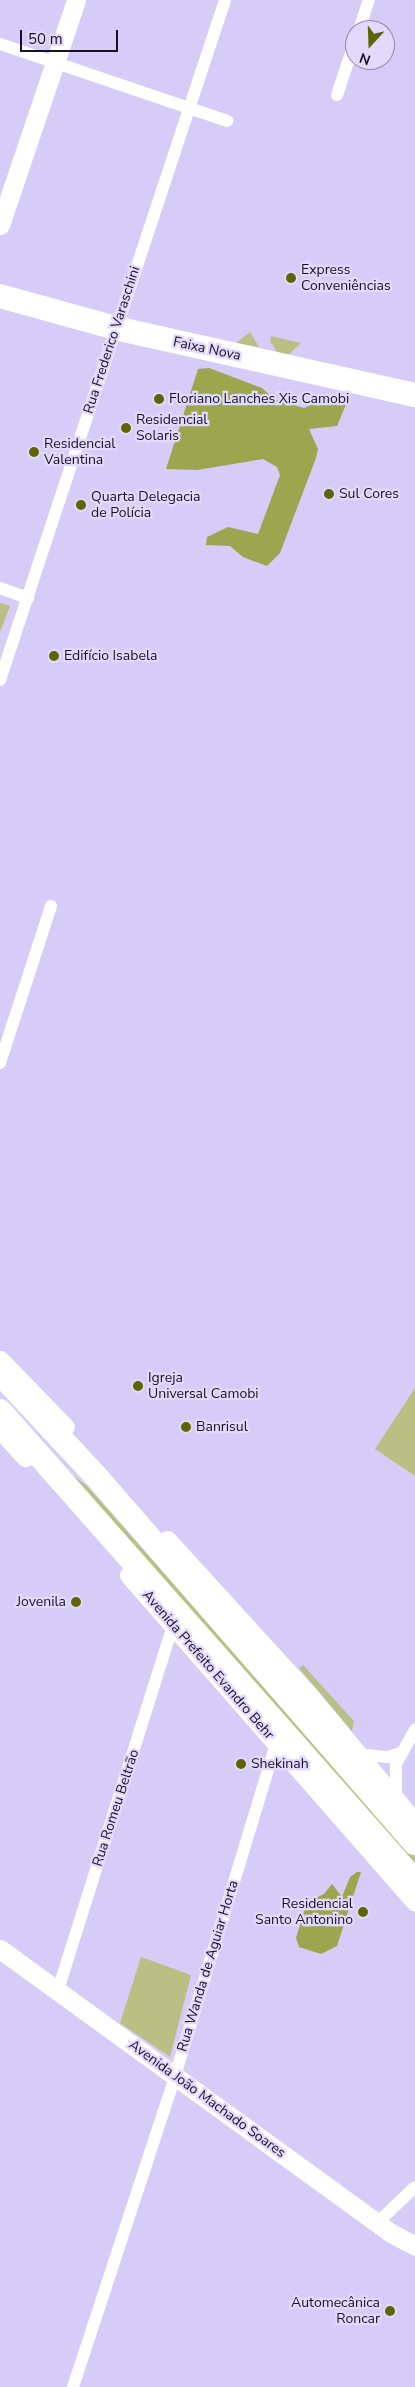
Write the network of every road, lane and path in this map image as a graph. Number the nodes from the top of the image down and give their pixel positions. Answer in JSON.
{"nodes":[{"id":1,"x":76,"y":0,"type":"edge"},
{"id":2,"x":225,"y":0,"type":"edge"},
{"id":3,"x":369,"y":0,"type":"edge"},
{"id":4,"x":362,"y":20,"type":"edge"},
{"id":5,"x":0,"y":44,"type":"edge"},
{"id":6,"x":55,"y":62,"type":"junction"},
{"id":7,"x":345,"y":70,"type":"edge"},
{"id":8,"x":337,"y":95,"type":"dead end"},
{"id":9,"x":190,"y":108,"type":"junction"},
{"id":10,"x":227,"y":121,"type":"dead end"},
{"id":11,"x":0,"y":225,"type":"edge"},
{"id":12,"x":0,"y":296,"type":"edge"},
{"id":13,"x":115,"y":328,"type":"junction"},
{"id":14,"x":415,"y":395,"type":"edge"},
{"id":15,"x":0,"y":588,"type":"edge"},
{"id":16,"x":28,"y":598,"type":"junction"},
{"id":17,"x":0,"y":680,"type":"edge"},
{"id":18,"x":52,"y":906,"type":"dead end"},
{"id":19,"x":0,"y":1063,"type":"edge"},
{"id":20,"x":0,"y":1360,"type":"edge"},
{"id":21,"x":5,"y":1380,"type":"edge"},
{"id":22,"x":0,"y":1411,"type":"edge"},
{"id":23,"x":0,"y":1429,"type":"edge"},
{"id":24,"x":157,"y":1545,"type":"junction"},
{"id":25,"x":226,"y":1606,"type":"junction"},
{"id":26,"x":173,"y":1626,"type":"junction"},
{"id":27,"x":415,"y":1730,"type":"edge"},
{"id":28,"x":276,"y":1743,"type":"junction"},
{"id":29,"x":400,"y":1753,"type":"junction"},
{"id":30,"x":358,"y":1754,"type":"junction"},
{"id":31,"x":397,"y":1802,"type":"junction"},
{"id":32,"x":415,"y":1823,"type":"edge"},
{"id":33,"x":415,"y":1843,"type":"edge"},
{"id":34,"x":415,"y":1881,"type":"edge"},
{"id":35,"x":415,"y":1902,"type":"edge"},
{"id":36,"x":0,"y":1950,"type":"edge"},
{"id":37,"x":58,"y":1990,"type":"junction"},
{"id":38,"x":176,"y":2076,"type":"junction"},
{"id":39,"x":415,"y":2187,"type":"edge"},
{"id":40,"x":377,"y":2223,"type":"junction"},
{"id":41,"x":415,"y":2246,"type":"edge"},
{"id":42,"x":73,"y":2387,"type":"edge"}],
"edges":[{"from":1,"to":6,"type":"main road"},
{"from":2,"to":9,"type":"street","name":"Rua Frederico Varaschini"},
{"from":3,"to":4,"type":"street"},
{"from":5,"to":6,"type":"street"},
{"from":6,"to":9,"type":"street"},
{"from":6,"to":11,"type":"main road"},
{"from":7,"to":8,"type":"street"},
{"from":9,"to":10,"type":"street"},
{"from":9,"to":13,"type":"street","name":"Rua Frederico Varaschini"},
{"from":12,"to":13,"type":"highway","name":"Faixa Nova"},
{"from":13,"to":14,"type":"highway","name":"Faixa Nova"},
{"from":13,"to":16,"type":"street","name":"Rua Frederico Varaschini"},
{"from":15,"to":16,"type":"street"},
{"from":16,"to":17,"type":"street","name":"Rua Frederico Varaschini"},
{"from":18,"to":19,"type":"street"},
{"from":20,"to":25,"type":"main road"},
{"from":21,"to":24,"type":"highway"},
{"from":22,"to":34,"type":"highway","name":"Avenida Prefeito Evandro Behr"},
{"from":23,"to":26,"type":"main road","name":"Avenida Prefeito Evandro Behr"},
{"from":24,"to":25,"type":"highway"},
{"from":24,"to":33,"type":"highway"},
{"from":25,"to":30,"type":"main road"},
{"from":26,"to":28,"type":"main road","name":"Avenida Prefeito Evandro Behr"},
{"from":26,"to":37,"type":"street","name":"Rua Romeu Beltrão"},
{"from":27,"to":29,"type":"street"},
{"from":28,"to":35,"type":"main road","name":"Avenida Prefeito Evandro Behr"},
{"from":28,"to":38,"type":"street","name":"Rua Wanda de Aguiar Horta"},
{"from":29,"to":30,"type":"street"},
{"from":29,"to":31,"type":"street"},
{"from":30,"to":31,"type":"main road"},
{"from":31,"to":32,"type":"main road"},
{"from":36,"to":37,"type":"main road","name":"Avenida João Machado Soares"},
{"from":37,"to":38,"type":"main road","name":"Avenida João Machado Soares"},
{"from":38,"to":40,"type":"main road","name":"Avenida João Machado Soares"},
{"from":38,"to":42,"type":"street","name":"Rua Wanda de Aguiar Horta"},
{"from":39,"to":40,"type":"street"},
{"from":40,"to":41,"type":"main road","name":"Avenida João Machado Soares"}]}
